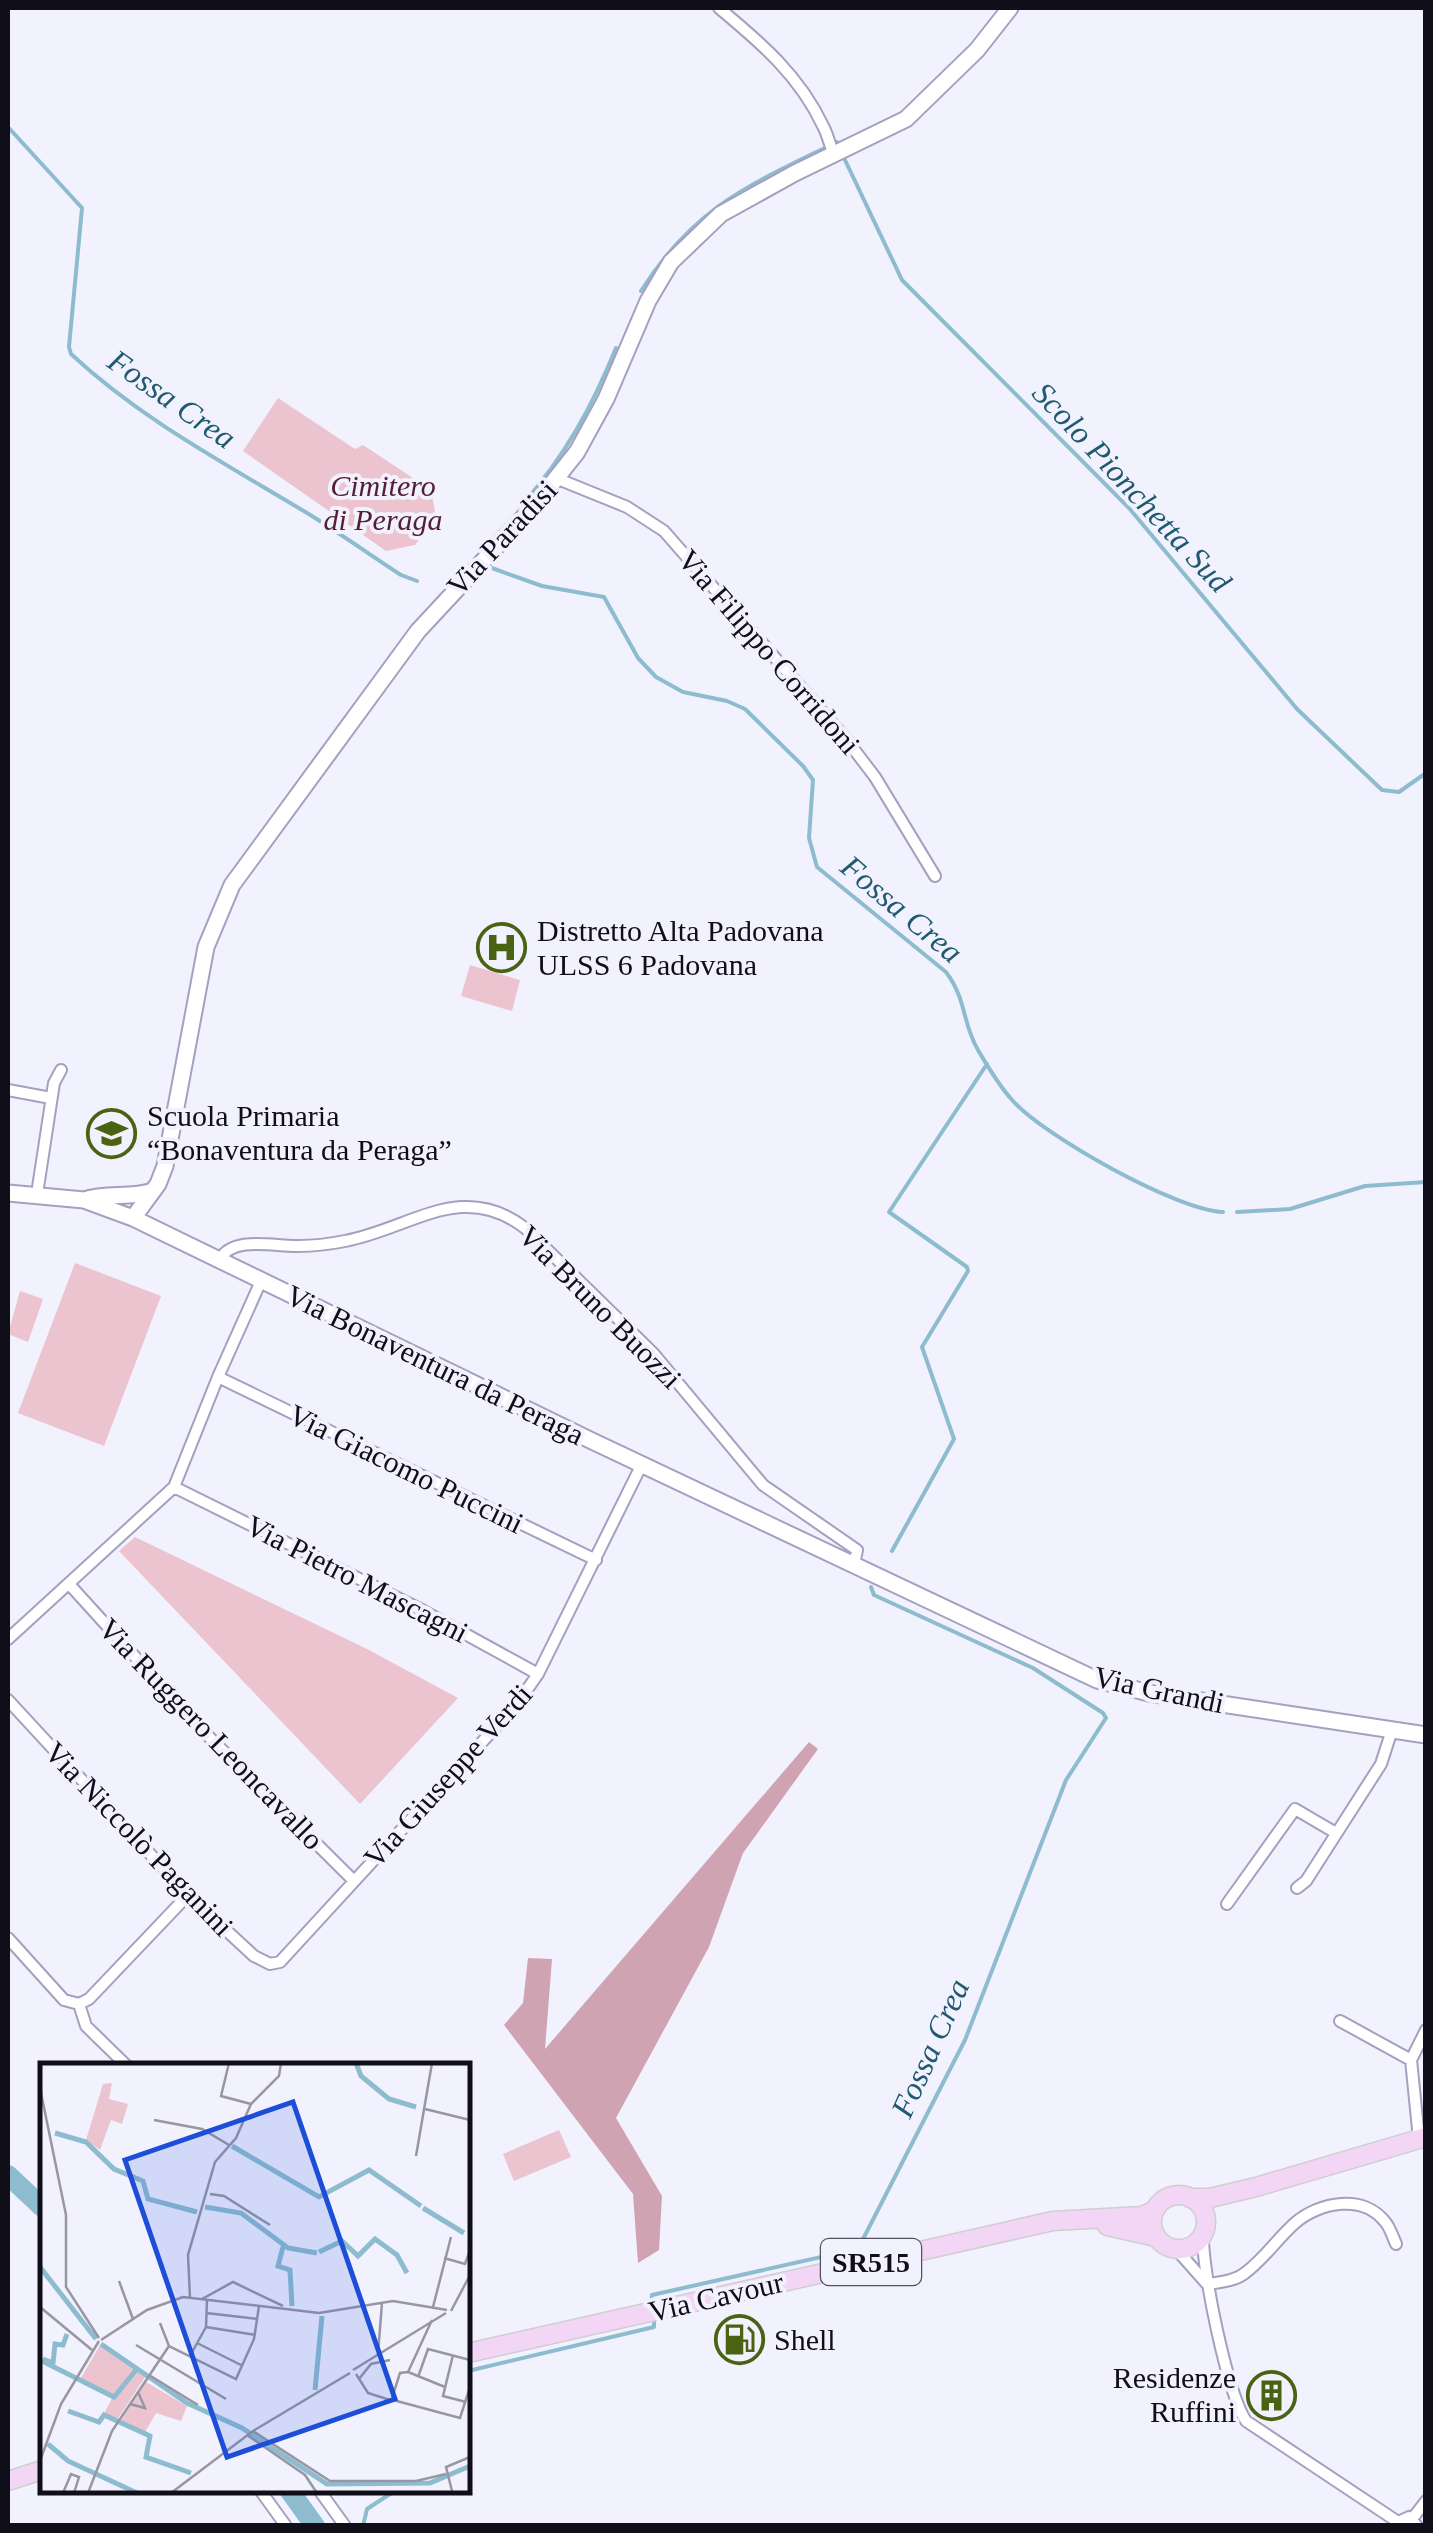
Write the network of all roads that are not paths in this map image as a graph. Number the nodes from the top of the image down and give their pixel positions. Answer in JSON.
{"nodes":[{"id":1,"x":720,"y":8,"type":"edge"},
{"id":2,"x":1010,"y":8,"type":"edge"},
{"id":3,"x":831,"y":148,"type":"junction"},
{"id":4,"x":558,"y":478,"type":"junction"},
{"id":5,"x":935,"y":876,"type":"dead end"},
{"id":6,"x":61,"y":1070,"type":"dead end"},
{"id":7,"x":8,"y":1090,"type":"edge"},
{"id":8,"x":51,"y":1098,"type":"junction"},
{"id":9,"x":154,"y":1190,"type":"junction"},
{"id":10,"x":8,"y":1194,"type":"edge"},
{"id":11,"x":37,"y":1194,"type":"junction"},
{"id":12,"x":84,"y":1200,"type":"junction"},
{"id":13,"x":133,"y":1218,"type":"junction"},
{"id":14,"x":220,"y":1260,"type":"junction"},
{"id":15,"x":261,"y":1280,"type":"junction"},
{"id":16,"x":218,"y":1377,"type":"junction"},
{"id":17,"x":642,"y":1464,"type":"junction"},
{"id":18,"x":174,"y":1487,"type":"junction"},
{"id":19,"x":596,"y":1560,"type":"junction"},
{"id":20,"x":854,"y":1566,"type":"junction"},
{"id":21,"x":70,"y":1584,"type":"junction"},
{"id":22,"x":8,"y":1640,"type":"edge"},
{"id":23,"x":538,"y":1674,"type":"junction"},
{"id":24,"x":8,"y":1700,"type":"edge"},
{"id":25,"x":1392,"y":1730,"type":"junction"},
{"id":26,"x":1426,"y":1735,"type":"edge"},
{"id":27,"x":1336,"y":1833,"type":"junction"},
{"id":28,"x":354,"y":1882,"type":"junction"},
{"id":29,"x":1297,"y":1888,"type":"dead end"},
{"id":30,"x":188,"y":1895,"type":"junction"},
{"id":31,"x":1227,"y":1904,"type":"dead end"},
{"id":32,"x":8,"y":1938,"type":"edge"},
{"id":33,"x":280,"y":1962,"type":"joint"},
{"id":34,"x":79,"y":2004,"type":"junction"},
{"id":35,"x":1340,"y":2021,"type":"dead end"},
{"id":36,"x":1426,"y":2030,"type":"edge"},
{"id":37,"x":1411,"y":2060,"type":"junction"},
{"id":38,"x":125,"y":2063,"type":"edge"},
{"id":39,"x":1422,"y":2138,"type":"edge"},
{"id":40,"x":1256,"y":2187,"type":"junction"},
{"id":41,"x":1190,"y":2198,"type":"junction"},
{"id":42,"x":1155,"y":2210,"type":"junction"},
{"id":43,"x":1082,"y":2218,"type":"junction"},
{"id":44,"x":1204,"y":2228,"type":"junction"},
{"id":45,"x":1156,"y":2237,"type":"junction"},
{"id":46,"x":1396,"y":2244,"type":"dead end"},
{"id":47,"x":1176,"y":2249,"type":"junction"},
{"id":48,"x":1208,"y":2284,"type":"junction"},
{"id":49,"x":470,"y":2353,"type":"edge"},
{"id":50,"x":40,"y":2471,"type":"edge"},
{"id":51,"x":8,"y":2481,"type":"edge"},
{"id":52,"x":262,"y":2493,"type":"edge"},
{"id":53,"x":321,"y":2493,"type":"edge"},
{"id":54,"x":1426,"y":2501,"type":"edge"},
{"id":55,"x":1415,"y":2522,"type":"edge"},
{"id":56,"x":1397,"y":2524,"type":"edge"},
{"id":57,"x":286,"y":2526,"type":"edge"},
{"id":58,"x":345,"y":2526,"type":"edge"}],
"edges":[{"from":1,"to":3,"type":"street"},
{"from":2,"to":3,"type":"street","name":"Via Paradisi"},
{"from":3,"to":4,"type":"street","name":"Via Paradisi"},
{"from":4,"to":5,"type":"street","name":"Via Filippo Corridoni"},
{"from":4,"to":9,"type":"street","name":"Via Paradisi"},
{"from":6,"to":8,"type":"street"},
{"from":7,"to":8,"type":"street"},
{"from":8,"to":11,"type":"street"},
{"from":9,"to":12,"type":"street"},
{"from":9,"to":13,"type":"street","name":"Via Paradisi"},
{"from":10,"to":11,"type":"street","name":"Via Bonaventura da Peraga"},
{"from":11,"to":12,"type":"street","name":"Via Bonaventura da Peraga"},
{"from":12,"to":13,"type":"street","name":"Via Bonaventura da Peraga"},
{"from":13,"to":14,"type":"street","name":"Via Bonaventura da Peraga"},
{"from":14,"to":15,"type":"street","name":"Via Bonaventura da Peraga"},
{"from":14,"to":20,"type":"street","name":"Via Bruno Buozzi"},
{"from":15,"to":16,"type":"street"},
{"from":15,"to":17,"type":"street","name":"Via Bonaventura da Peraga"},
{"from":16,"to":18,"type":"street"},
{"from":16,"to":19,"type":"street","name":"Via Giacomo Puccini"},
{"from":17,"to":19,"type":"street","name":"Via Giuseppe Verdi"},
{"from":17,"to":20,"type":"street","name":"Via Bonaventura da Peraga"},
{"from":18,"to":21,"type":"street"},
{"from":18,"to":23,"type":"street","name":"Via Pietro Mascagni"},
{"from":19,"to":23,"type":"street","name":"Via Giuseppe Verdi"},
{"from":20,"to":25,"type":"street","name":"Via Grandi"},
{"from":21,"to":22,"type":"street"},
{"from":21,"to":28,"type":"street","name":"Via Ruggero Leoncavallo"},
{"from":23,"to":28,"type":"street","name":"Via Giuseppe Verdi"},
{"from":24,"to":30,"type":"street","name":"Via Niccolò Paganini"},
{"from":25,"to":26,"type":"street","name":"Via Grandi"},
{"from":25,"to":27,"type":"street"},
{"from":27,"to":29,"type":"street"},
{"from":27,"to":31,"type":"street"},
{"from":28,"to":33,"type":"street","name":"Via Giuseppe Verdi"},
{"from":30,"to":33,"type":"street","name":"Via Niccolò Paganini"},
{"from":30,"to":34,"type":"street"},
{"from":32,"to":34,"type":"street"},
{"from":34,"to":38,"type":"street"},
{"from":35,"to":37,"type":"street"},
{"from":36,"to":37,"type":"street"},
{"from":37,"to":39,"type":"street"},
{"from":39,"to":40,"type":"main road"},
{"from":40,"to":41,"type":"main road"},
{"from":40,"to":44,"type":"main road"},
{"from":41,"to":42,"type":"main road"},
{"from":41,"to":44,"type":"main road"},
{"from":42,"to":43,"type":"main road","name":"Via Cavour","number":"SR515"},
{"from":42,"to":45,"type":"main road"},
{"from":43,"to":45,"type":"main road","name":"Via Cavour","number":"SR515"},
{"from":43,"to":49,"type":"main road","name":"Via Cavour","number":"SR515"},
{"from":44,"to":47,"type":"main road"},
{"from":44,"to":48,"type":"street"},
{"from":45,"to":47,"type":"main road"},
{"from":46,"to":48,"type":"street"},
{"from":47,"to":48,"type":"street"},
{"from":48,"to":56,"type":"street"},
{"from":50,"to":51,"type":"main road"},
{"from":52,"to":57,"type":"street"},
{"from":53,"to":58,"type":"street"},
{"from":54,"to":55,"type":"street"},
{"from":55,"to":56,"type":"street"}]}
